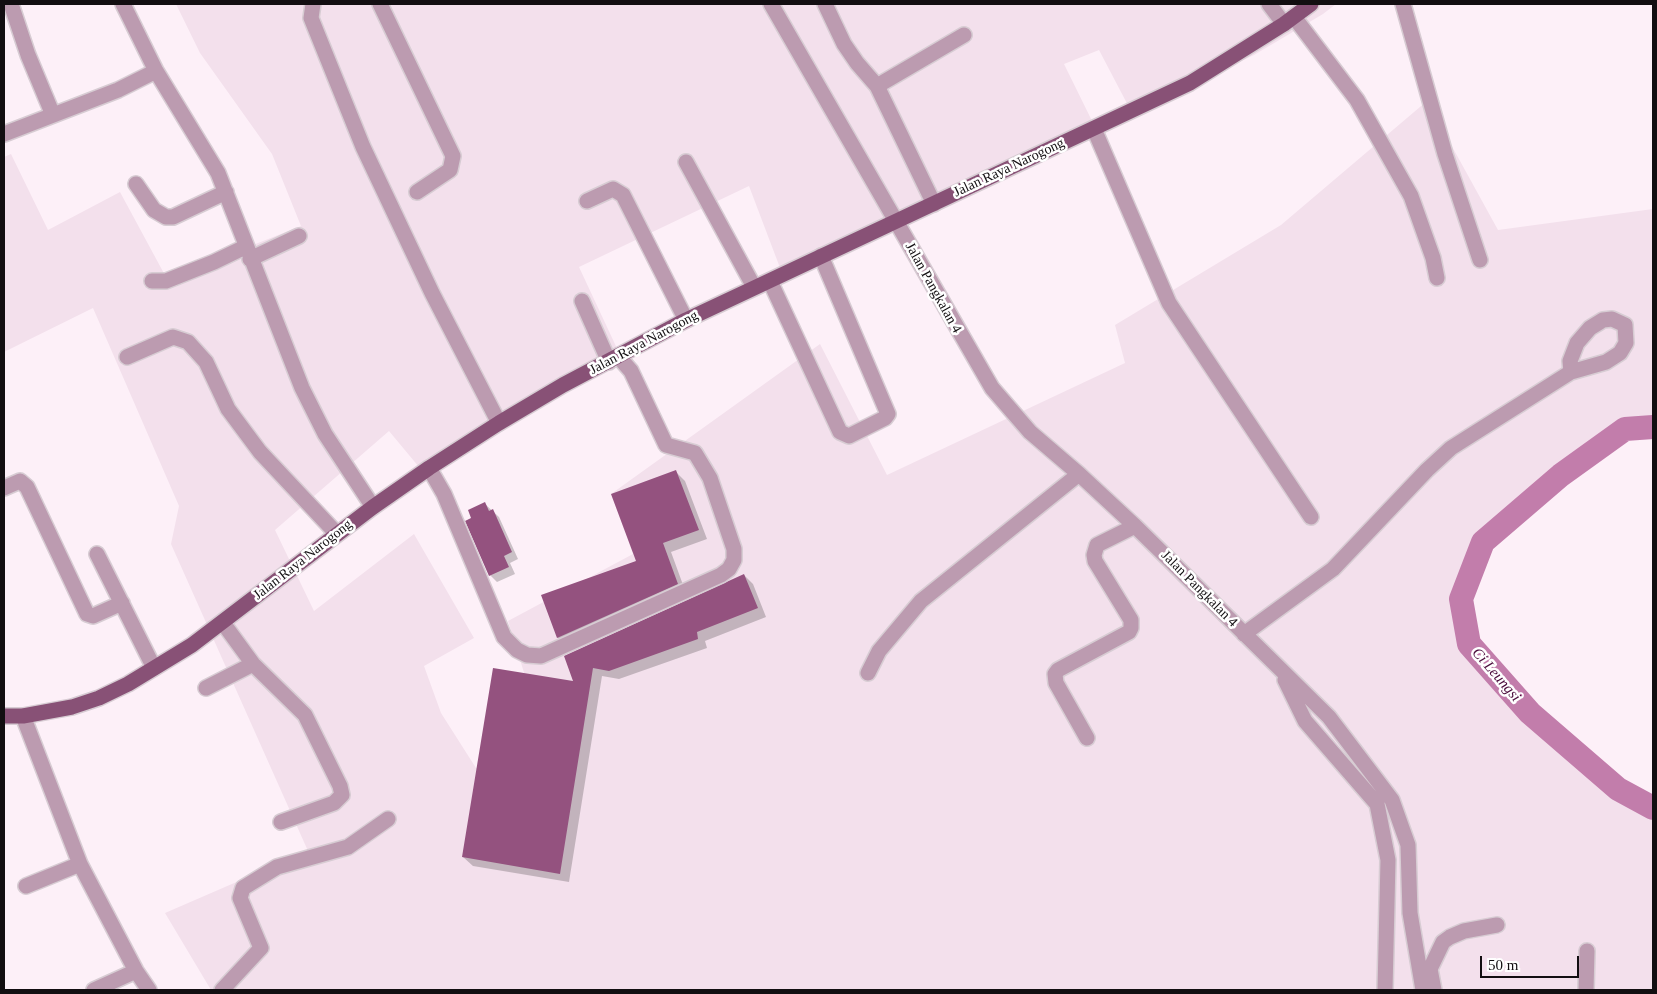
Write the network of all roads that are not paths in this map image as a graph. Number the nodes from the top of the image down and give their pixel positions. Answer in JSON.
{"nodes":[{"id":1,"x":11,"y":4,"type":"edge"},
{"id":2,"x":123,"y":4,"type":"edge"},
{"id":3,"x":313,"y":4,"type":"edge"},
{"id":4,"x":380,"y":4,"type":"edge"},
{"id":5,"x":771,"y":4,"type":"edge"},
{"id":6,"x":825,"y":4,"type":"edge"},
{"id":7,"x":1269,"y":4,"type":"edge"},
{"id":8,"x":1311,"y":4,"type":"edge"},
{"id":9,"x":1403,"y":4,"type":"edge"},
{"id":10,"x":1289,"y":20,"type":"junction"},
{"id":11,"x":964,"y":35,"type":"dead end"},
{"id":12,"x":156,"y":71,"type":"junction"},
{"id":13,"x":877,"y":86,"type":"junction"},
{"id":14,"x":53,"y":116,"type":"junction"},
{"id":15,"x":1094,"y":129,"type":"junction"},
{"id":16,"x":4,"y":134,"type":"edge"},
{"id":17,"x":686,"y":162,"type":"dead end"},
{"id":18,"x":136,"y":184,"type":"dead end"},
{"id":19,"x":226,"y":192,"type":"junction"},
{"id":20,"x":417,"y":192,"type":"dead end"},
{"id":21,"x":587,"y":201,"type":"dead end"},
{"id":22,"x":934,"y":204,"type":"junction"},
{"id":23,"x":896,"y":222,"type":"junction"},
{"id":24,"x":299,"y":236,"type":"dead end"},
{"id":25,"x":248,"y":253,"type":"junction"},
{"id":26,"x":821,"y":256,"type":"junction"},
{"id":27,"x":1480,"y":260,"type":"dead end"},
{"id":28,"x":1437,"y":278,"type":"dead end"},
{"id":29,"x":152,"y":281,"type":"dead end"},
{"id":30,"x":770,"y":281,"type":"junction"},
{"id":31,"x":754,"y":287,"type":"junction"},
{"id":32,"x":582,"y":301,"type":"dead end"},
{"id":33,"x":686,"y":320,"type":"junction"},
{"id":34,"x":127,"y":357,"type":"dead end"},
{"id":35,"x":613,"y":359,"type":"junction"},
{"id":36,"x":1570,"y":372,"type":"dead end"},
{"id":37,"x":499,"y":423,"type":"junction"},
{"id":38,"x":429,"y":468,"type":"junction"},
{"id":39,"x":1079,"y":474,"type":"junction"},
{"id":40,"x":4,"y":488,"type":"edge"},
{"id":41,"x":373,"y":507,"type":"junction"},
{"id":42,"x":1311,"y":517,"type":"dead end"},
{"id":43,"x":1135,"y":526,"type":"junction"},
{"id":44,"x":336,"y":534,"type":"junction"},
{"id":45,"x":98,"y":554,"type":"dead end"},
{"id":46,"x":122,"y":603,"type":"junction"},
{"id":47,"x":222,"y":623,"type":"junction"},
{"id":48,"x":1244,"y":634,"type":"junction"},
{"id":49,"x":253,"y":664,"type":"junction"},
{"id":50,"x":154,"y":668,"type":"junction"},
{"id":51,"x":1280,"y":670,"type":"junction"},
{"id":52,"x":868,"y":673,"type":"dead end"},
{"id":53,"x":206,"y":688,"type":"dead end"},
{"id":54,"x":4,"y":716,"type":"edge"},
{"id":55,"x":23,"y":716,"type":"junction"},
{"id":56,"x":1087,"y":738,"type":"dead end"},
{"id":57,"x":388,"y":819,"type":"dead end"},
{"id":58,"x":281,"y":822,"type":"dead end"},
{"id":59,"x":80,"y":864,"type":"junction"},
{"id":60,"x":26,"y":886,"type":"dead end"},
{"id":61,"x":1497,"y":925,"type":"dead end"},
{"id":62,"x":1587,"y":951,"type":"dead end"},
{"id":63,"x":136,"y":971,"type":"junction"},
{"id":64,"x":94,"y":990,"type":"edge"},
{"id":65,"x":148,"y":990,"type":"edge"},
{"id":66,"x":222,"y":990,"type":"edge"},
{"id":67,"x":1385,"y":990,"type":"edge"},
{"id":68,"x":1423,"y":990,"type":"edge"},
{"id":69,"x":1434,"y":990,"type":"edge"},
{"id":70,"x":1586,"y":990,"type":"edge"}],
"edges":[{"from":1,"to":14,"type":"street"},
{"from":2,"to":12,"type":"street"},
{"from":3,"to":37,"type":"street"},
{"from":4,"to":20,"type":"street"},
{"from":5,"to":23,"type":"street","name":"Jalan Pangkalan 4"},
{"from":6,"to":13,"type":"street"},
{"from":7,"to":10,"type":"street"},
{"from":8,"to":10,"type":"main road","name":"Jalan Raya Narogong"},
{"from":9,"to":27,"type":"street"},
{"from":10,"to":15,"type":"main road","name":"Jalan Raya Narogong"},
{"from":10,"to":28,"type":"street"},
{"from":11,"to":13,"type":"street"},
{"from":12,"to":14,"type":"street"},
{"from":12,"to":19,"type":"street"},
{"from":13,"to":22,"type":"street"},
{"from":14,"to":16,"type":"street"},
{"from":15,"to":22,"type":"main road","name":"Jalan Raya Narogong"},
{"from":15,"to":42,"type":"street"},
{"from":17,"to":31,"type":"street"},
{"from":18,"to":19,"type":"street"},
{"from":19,"to":25,"type":"street"},
{"from":21,"to":33,"type":"street"},
{"from":22,"to":23,"type":"main road","name":"Jalan Raya Narogong"},
{"from":23,"to":26,"type":"main road","name":"Jalan Raya Narogong"},
{"from":23,"to":39,"type":"street","name":"Jalan Pangkalan 4"},
{"from":24,"to":25,"type":"street"},
{"from":25,"to":29,"type":"street"},
{"from":25,"to":41,"type":"street"},
{"from":26,"to":30,"type":"main road","name":"Jalan Raya Narogong"},
{"from":26,"to":30,"type":"street"},
{"from":30,"to":31,"type":"main road","name":"Jalan Raya Narogong"},
{"from":31,"to":33,"type":"main road","name":"Jalan Raya Narogong"},
{"from":32,"to":35,"type":"street"},
{"from":33,"to":35,"type":"main road","name":"Jalan Raya Narogong"},
{"from":34,"to":44,"type":"street"},
{"from":35,"to":37,"type":"main road","name":"Jalan Raya Narogong"},
{"from":35,"to":38,"type":"street"},
{"from":36,"to":48,"type":"street"},
{"from":37,"to":38,"type":"main road","name":"Jalan Raya Narogong"},
{"from":38,"to":41,"type":"main road","name":"Jalan Raya Narogong"},
{"from":39,"to":43,"type":"street","name":"Jalan Pangkalan 4"},
{"from":39,"to":52,"type":"street"},
{"from":40,"to":46,"type":"street"},
{"from":41,"to":44,"type":"main road","name":"Jalan Raya Narogong"},
{"from":43,"to":48,"type":"street","name":"Jalan Pangkalan 4"},
{"from":43,"to":56,"type":"street"},
{"from":44,"to":47,"type":"main road","name":"Jalan Raya Narogong"},
{"from":45,"to":46,"type":"street"},
{"from":46,"to":50,"type":"street"},
{"from":47,"to":49,"type":"street"},
{"from":47,"to":50,"type":"main road","name":"Jalan Raya Narogong"},
{"from":48,"to":51,"type":"street","name":"Jalan Pangkalan 4"},
{"from":49,"to":53,"type":"street"},
{"from":49,"to":58,"type":"street"},
{"from":50,"to":55,"type":"main road","name":"Jalan Raya Narogong"},
{"from":51,"to":67,"type":"street"},
{"from":51,"to":68,"type":"street","name":"Jalan Pangkalan 4"},
{"from":54,"to":55,"type":"main road","name":"Jalan Raya Narogong"},
{"from":55,"to":59,"type":"street"},
{"from":57,"to":66,"type":"street"},
{"from":59,"to":60,"type":"street"},
{"from":59,"to":63,"type":"street"},
{"from":61,"to":69,"type":"street"},
{"from":62,"to":70,"type":"street"},
{"from":63,"to":64,"type":"street"},
{"from":63,"to":65,"type":"street"}]}
